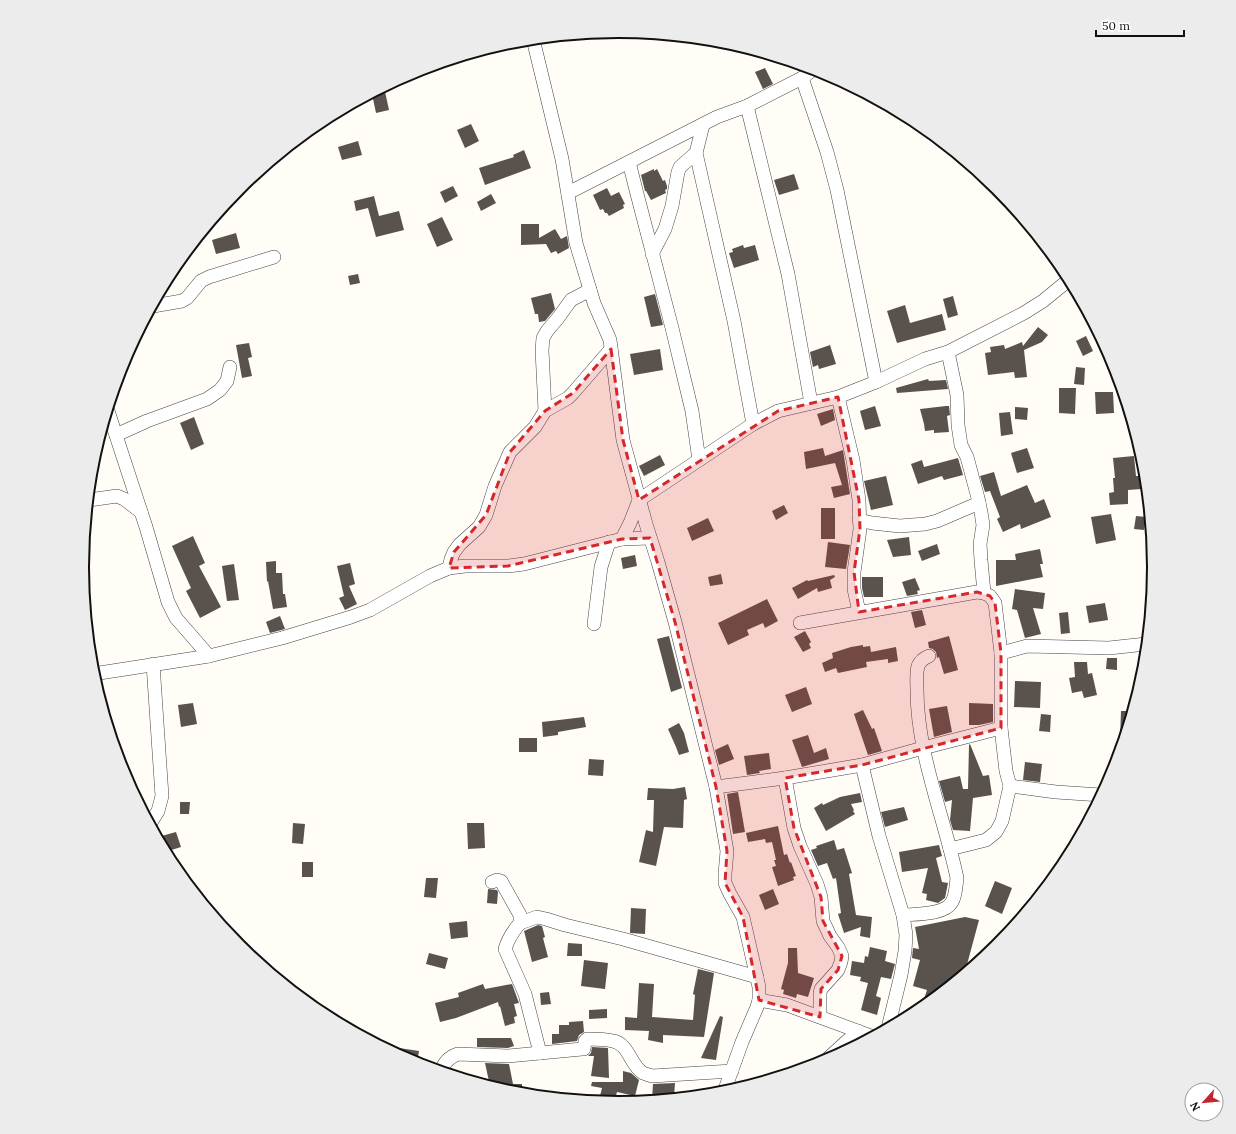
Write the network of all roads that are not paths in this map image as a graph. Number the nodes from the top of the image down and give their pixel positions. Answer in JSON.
{"nodes":[{"id":1,"x":534,"y":45,"type":"edge"},
{"id":2,"x":808,"y":74,"type":"edge"},
{"id":3,"x":802,"y":78,"type":"junction"},
{"id":4,"x":747,"y":106,"type":"junction"},
{"id":5,"x":703,"y":124,"type":"junction"},
{"id":6,"x":696,"y":152,"type":"junction"},
{"id":7,"x":629,"y":162,"type":"junction"},
{"id":8,"x":568,"y":193,"type":"junction"},
{"id":9,"x":652,"y":254,"type":"junction"},
{"id":10,"x":274,"y":257,"type":"dead end"},
{"id":11,"x":1064,"y":284,"type":"edge"},
{"id":12,"x":590,"y":290,"type":"junction"},
{"id":13,"x":158,"y":305,"type":"edge"},
{"id":14,"x":611,"y":349,"type":"junction"},
{"id":15,"x":948,"y":352,"type":"junction"},
{"id":16,"x":230,"y":367,"type":"dead end"},
{"id":17,"x":876,"y":382,"type":"junction"},
{"id":18,"x":838,"y":397,"type":"junction"},
{"id":19,"x":812,"y":403,"type":"junction"},
{"id":20,"x":545,"y":411,"type":"junction"},
{"id":21,"x":110,"y":418,"type":"edge"},
{"id":22,"x":753,"y":424,"type":"junction"},
{"id":23,"x":116,"y":435,"type":"junction"},
{"id":24,"x":699,"y":460,"type":"junction"},
{"id":25,"x":94,"y":499,"type":"edge"},
{"id":26,"x":639,"y":500,"type":"junction"},
{"id":27,"x":979,"y":503,"type":"junction"},
{"id":28,"x":141,"y":512,"type":"junction"},
{"id":29,"x":860,"y":520,"type":"junction"},
{"id":30,"x":650,"y":538,"type":"junction"},
{"id":31,"x":622,"y":539,"type":"junction"},
{"id":32,"x":608,"y":542,"type":"junction"},
{"id":33,"x":450,"y":568,"type":"junction"},
{"id":34,"x":984,"y":593,"type":"junction"},
{"id":35,"x":859,"y":612,"type":"junction"},
{"id":36,"x":800,"y":623,"type":"dead end"},
{"id":37,"x":594,"y":624,"type":"dead end"},
{"id":38,"x":1141,"y":645,"type":"edge"},
{"id":39,"x":1001,"y":653,"type":"junction"},
{"id":40,"x":208,"y":656,"type":"junction"},
{"id":41,"x":929,"y":656,"type":"dead end"},
{"id":42,"x":153,"y":664,"type":"junction"},
{"id":43,"x":100,"y":673,"type":"edge"},
{"id":44,"x":1001,"y":728,"type":"junction"},
{"id":45,"x":923,"y":748,"type":"junction"},
{"id":46,"x":862,"y":765,"type":"junction"},
{"id":47,"x":785,"y":778,"type":"junction"},
{"id":48,"x":1010,"y":786,"type":"junction"},
{"id":49,"x":716,"y":787,"type":"junction"},
{"id":50,"x":1095,"y":795,"type":"edge"},
{"id":51,"x":153,"y":819,"type":"edge"},
{"id":52,"x":950,"y":849,"type":"junction"},
{"id":53,"x":492,"y":882,"type":"dead end"},
{"id":54,"x":902,"y":915,"type":"junction"},
{"id":55,"x":520,"y":923,"type":"junction"},
{"id":56,"x":757,"y":977,"type":"junction"},
{"id":57,"x":759,"y":1000,"type":"junction"},
{"id":58,"x":820,"y":1017,"type":"junction"},
{"id":59,"x":890,"y":1020,"type":"edge"},
{"id":60,"x":858,"y":1031,"type":"junction"},
{"id":61,"x":865,"y":1034,"type":"edge"},
{"id":62,"x":842,"y":1046,"type":"edge"},
{"id":63,"x":540,"y":1053,"type":"junction"},
{"id":64,"x":443,"y":1066,"type":"edge"},
{"id":65,"x":732,"y":1071,"type":"junction"},
{"id":66,"x":727,"y":1085,"type":"edge"}],
"edges":[{"from":1,"to":8,"type":"street"},
{"from":2,"to":3,"type":"street"},
{"from":3,"to":4,"type":"street"},
{"from":3,"to":17,"type":"street"},
{"from":4,"to":5,"type":"street"},
{"from":4,"to":19,"type":"street"},
{"from":5,"to":6,"type":"street"},
{"from":5,"to":7,"type":"street"},
{"from":6,"to":9,"type":"street"},
{"from":6,"to":22,"type":"street"},
{"from":7,"to":8,"type":"street"},
{"from":7,"to":9,"type":"street"},
{"from":8,"to":12,"type":"street"},
{"from":9,"to":24,"type":"street"},
{"from":10,"to":13,"type":"street"},
{"from":11,"to":15,"type":"street"},
{"from":12,"to":14,"type":"street"},
{"from":12,"to":20,"type":"street"},
{"from":14,"to":20,"type":"street"},
{"from":14,"to":26,"type":"street"},
{"from":15,"to":17,"type":"street"},
{"from":15,"to":27,"type":"street"},
{"from":16,"to":23,"type":"street"},
{"from":17,"to":18,"type":"street"},
{"from":18,"to":19,"type":"street"},
{"from":18,"to":29,"type":"street"},
{"from":19,"to":22,"type":"street"},
{"from":20,"to":33,"type":"street"},
{"from":21,"to":23,"type":"street"},
{"from":22,"to":24,"type":"street"},
{"from":23,"to":28,"type":"street"},
{"from":24,"to":26,"type":"street"},
{"from":25,"to":28,"type":"street"},
{"from":26,"to":30,"type":"street"},
{"from":26,"to":31,"type":"street"},
{"from":27,"to":29,"type":"street"},
{"from":27,"to":34,"type":"street"},
{"from":28,"to":40,"type":"street"},
{"from":29,"to":35,"type":"street"},
{"from":30,"to":31,"type":"street"},
{"from":30,"to":49,"type":"street"},
{"from":31,"to":32,"type":"street"},
{"from":32,"to":33,"type":"street"},
{"from":32,"to":37,"type":"street"},
{"from":33,"to":40,"type":"street"},
{"from":34,"to":35,"type":"street"},
{"from":34,"to":39,"type":"street"},
{"from":35,"to":36,"type":"street"},
{"from":38,"to":39,"type":"street"},
{"from":39,"to":44,"type":"street"},
{"from":40,"to":42,"type":"street"},
{"from":41,"to":45,"type":"street"},
{"from":42,"to":43,"type":"street"},
{"from":42,"to":51,"type":"street"},
{"from":44,"to":45,"type":"street"},
{"from":44,"to":48,"type":"street"},
{"from":45,"to":46,"type":"street"},
{"from":45,"to":52,"type":"street"},
{"from":46,"to":47,"type":"street"},
{"from":46,"to":54,"type":"street"},
{"from":47,"to":49,"type":"street"},
{"from":47,"to":58,"type":"street"},
{"from":48,"to":50,"type":"street"},
{"from":48,"to":52,"type":"street"},
{"from":49,"to":56,"type":"street"},
{"from":52,"to":54,"type":"street"},
{"from":53,"to":55,"type":"street"},
{"from":54,"to":59,"type":"street"},
{"from":55,"to":56,"type":"street"},
{"from":55,"to":63,"type":"street"},
{"from":56,"to":57,"type":"street"},
{"from":57,"to":58,"type":"street"},
{"from":57,"to":65,"type":"street"},
{"from":58,"to":60,"type":"street"},
{"from":60,"to":61,"type":"street"},
{"from":60,"to":62,"type":"street"},
{"from":63,"to":64,"type":"street"},
{"from":63,"to":65,"type":"street"},
{"from":65,"to":66,"type":"street"}]}
